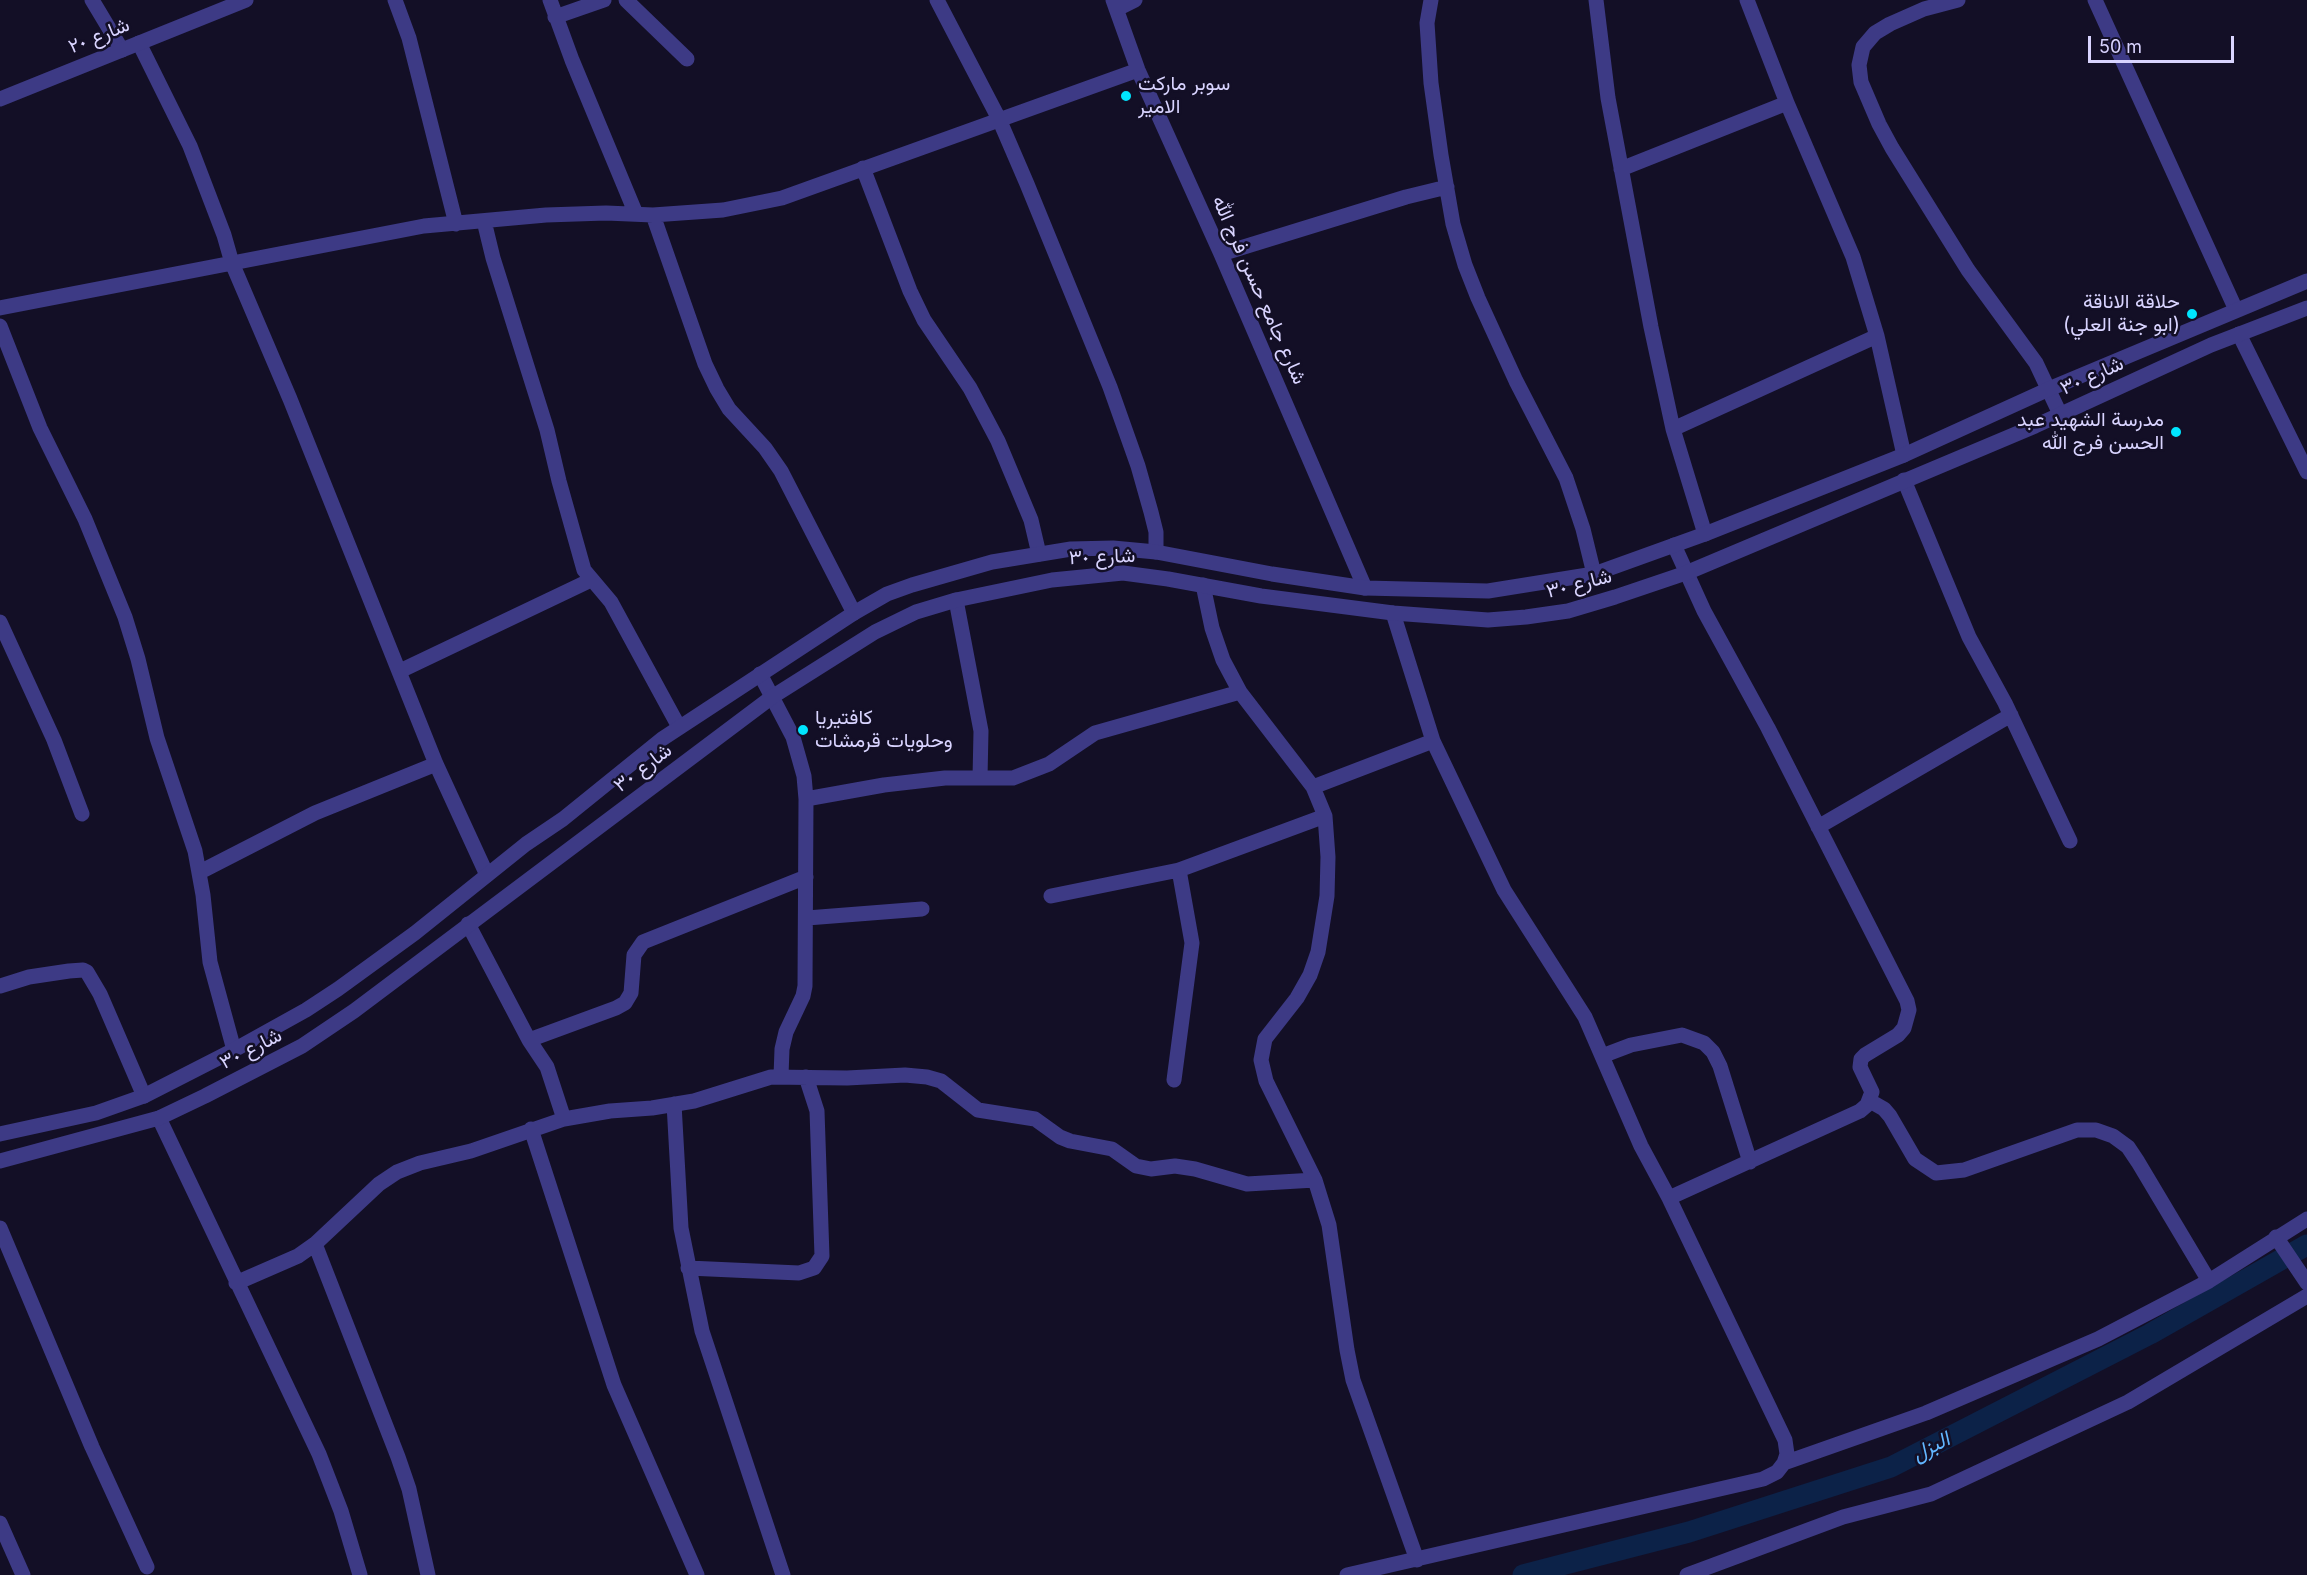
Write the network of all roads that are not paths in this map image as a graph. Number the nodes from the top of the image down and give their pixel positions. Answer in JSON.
{"nodes":[{"id":1,"x":92,"y":0,"type":"edge"},
{"id":2,"x":246,"y":0,"type":"edge"},
{"id":3,"x":395,"y":0,"type":"edge"},
{"id":4,"x":550,"y":0,"type":"edge"},
{"id":5,"x":604,"y":0,"type":"edge"},
{"id":6,"x":626,"y":0,"type":"edge"},
{"id":7,"x":937,"y":0,"type":"edge"},
{"id":8,"x":1135,"y":0,"type":"edge"},
{"id":9,"x":1431,"y":0,"type":"edge"},
{"id":10,"x":1596,"y":0,"type":"edge"},
{"id":11,"x":1747,"y":0,"type":"edge"},
{"id":12,"x":1958,"y":0,"type":"edge"},
{"id":13,"x":2095,"y":0,"type":"edge"},
{"id":14,"x":1115,"y":4,"type":"edge"},
{"id":15,"x":1923,"y":5,"type":"edge"},
{"id":16,"x":555,"y":17,"type":"junction"},
{"id":17,"x":139,"y":43,"type":"junction"},
{"id":18,"x":122,"y":50,"type":"junction"},
{"id":19,"x":687,"y":59,"type":"dead end"},
{"id":20,"x":1138,"y":70,"type":"junction"},
{"id":21,"x":0,"y":99,"type":"edge"},
{"id":22,"x":1786,"y":103,"type":"junction"},
{"id":23,"x":999,"y":119,"type":"junction"},
{"id":24,"x":863,"y":168,"type":"junction"},
{"id":25,"x":1621,"y":169,"type":"junction"},
{"id":26,"x":1447,"y":187,"type":"junction"},
{"id":27,"x":636,"y":214,"type":"junction"},
{"id":28,"x":653,"y":215,"type":"junction"},
{"id":29,"x":484,"y":221,"type":"junction"},
{"id":30,"x":456,"y":224,"type":"junction"},
{"id":31,"x":1221,"y":254,"type":"junction"},
{"id":32,"x":232,"y":263,"type":"junction"},
{"id":33,"x":2307,"y":282,"type":"edge"},
{"id":34,"x":0,"y":308,"type":"edge"},
{"id":35,"x":2307,"y":308,"type":"edge"},
{"id":36,"x":2236,"y":310,"type":"junction"},
{"id":37,"x":0,"y":326,"type":"edge"},
{"id":38,"x":2239,"y":334,"type":"junction"},
{"id":39,"x":1877,"y":336,"type":"junction"},
{"id":40,"x":2049,"y":389,"type":"junction"},
{"id":41,"x":2060,"y":414,"type":"junction"},
{"id":42,"x":1673,"y":429,"type":"junction"},
{"id":43,"x":1904,"y":454,"type":"junction"},
{"id":44,"x":2307,"y":472,"type":"edge"},
{"id":45,"x":1904,"y":480,"type":"junction"},
{"id":46,"x":1705,"y":534,"type":"junction"},
{"id":47,"x":1674,"y":546,"type":"junction"},
{"id":48,"x":1156,"y":552,"type":"junction"},
{"id":49,"x":1039,"y":554,"type":"junction"},
{"id":50,"x":1686,"y":573,"type":"junction"},
{"id":51,"x":1594,"y":574,"type":"junction"},
{"id":52,"x":591,"y":580,"type":"junction"},
{"id":53,"x":1203,"y":585,"type":"junction"},
{"id":54,"x":1365,"y":588,"type":"junction"},
{"id":55,"x":956,"y":600,"type":"junction"},
{"id":56,"x":854,"y":613,"type":"junction"},
{"id":57,"x":1393,"y":613,"type":"junction"},
{"id":58,"x":0,"y":622,"type":"edge"},
{"id":59,"x":400,"y":671,"type":"junction"},
{"id":60,"x":760,"y":674,"type":"junction"},
{"id":61,"x":1240,"y":692,"type":"junction"},
{"id":62,"x":772,"y":697,"type":"junction"},
{"id":63,"x":2011,"y":715,"type":"junction"},
{"id":64,"x":679,"y":728,"type":"junction"},
{"id":65,"x":1433,"y":741,"type":"junction"},
{"id":66,"x":436,"y":764,"type":"junction"},
{"id":67,"x":980,"y":778,"type":"junction"},
{"id":68,"x":1313,"y":787,"type":"junction"},
{"id":69,"x":806,"y":799,"type":"junction"},
{"id":70,"x":82,"y":814,"type":"dead end"},
{"id":71,"x":1325,"y":816,"type":"junction"},
{"id":72,"x":1818,"y":827,"type":"junction"},
{"id":73,"x":2070,"y":841,"type":"dead end"},
{"id":74,"x":1179,"y":870,"type":"junction"},
{"id":75,"x":200,"y":872,"type":"junction"},
{"id":76,"x":487,"y":874,"type":"junction"},
{"id":77,"x":806,"y":877,"type":"junction"},
{"id":78,"x":1051,"y":896,"type":"dead end"},
{"id":79,"x":922,"y":909,"type":"dead end"},
{"id":80,"x":807,"y":918,"type":"junction"},
{"id":81,"x":468,"y":924,"type":"junction"},
{"id":82,"x":0,"y":986,"type":"edge"},
{"id":83,"x":338,"y":990,"type":"junction"},
{"id":84,"x":354,"y":1011,"type":"junction"},
{"id":85,"x":530,"y":1040,"type":"junction"},
{"id":86,"x":234,"y":1050,"type":"junction"},
{"id":87,"x":1602,"y":1056,"type":"junction"},
{"id":88,"x":781,"y":1076,"type":"junction"},
{"id":89,"x":806,"y":1077,"type":"junction"},
{"id":90,"x":1174,"y":1080,"type":"dead end"},
{"id":91,"x":144,"y":1096,"type":"junction"},
{"id":92,"x":1870,"y":1101,"type":"junction"},
{"id":93,"x":674,"y":1104,"type":"junction"},
{"id":94,"x":159,"y":1118,"type":"junction"},
{"id":95,"x":564,"y":1119,"type":"junction"},
{"id":96,"x":531,"y":1129,"type":"junction"},
{"id":97,"x":0,"y":1134,"type":"edge"},
{"id":98,"x":0,"y":1161,"type":"edge"},
{"id":99,"x":1750,"y":1161,"type":"junction"},
{"id":100,"x":1315,"y":1180,"type":"junction"},
{"id":101,"x":1669,"y":1198,"type":"junction"},
{"id":102,"x":2307,"y":1219,"type":"edge"},
{"id":103,"x":0,"y":1228,"type":"edge"},
{"id":104,"x":2276,"y":1237,"type":"junction"},
{"id":105,"x":315,"y":1244,"type":"junction"},
{"id":106,"x":688,"y":1268,"type":"junction"},
{"id":107,"x":2209,"y":1281,"type":"junction"},
{"id":108,"x":236,"y":1283,"type":"junction"},
{"id":109,"x":2307,"y":1283,"type":"edge"},
{"id":110,"x":2307,"y":1296,"type":"edge"},
{"id":111,"x":1784,"y":1463,"type":"junction"},
{"id":112,"x":0,"y":1522,"type":"edge"},
{"id":113,"x":1417,"y":1560,"type":"junction"},
{"id":114,"x":147,"y":1567,"type":"dead end"},
{"id":115,"x":23,"y":1575,"type":"edge"},
{"id":116,"x":360,"y":1575,"type":"edge"},
{"id":117,"x":428,"y":1575,"type":"edge"},
{"id":118,"x":697,"y":1575,"type":"edge"},
{"id":119,"x":783,"y":1575,"type":"edge"},
{"id":120,"x":1347,"y":1575,"type":"edge"},
{"id":121,"x":1687,"y":1575,"type":"edge"}],
"edges":[{"from":1,"to":18,"type":"street"},
{"from":2,"to":17,"type":"street","name":"شارع ٢٠"},
{"from":3,"to":30,"type":"street"},
{"from":4,"to":16,"type":"street"},
{"from":5,"to":16,"type":"street"},
{"from":6,"to":19,"type":"street"},
{"from":7,"to":23,"type":"street"},
{"from":8,"to":14,"type":"street"},
{"from":9,"to":26,"type":"street"},
{"from":10,"to":25,"type":"street"},
{"from":11,"to":22,"type":"street"},
{"from":12,"to":15,"type":"street"},
{"from":13,"to":36,"type":"street"},
{"from":14,"to":20,"type":"street","name":"شارع جامع حسن فرج الله"},
{"from":15,"to":40,"type":"street"},
{"from":16,"to":27,"type":"street"},
{"from":17,"to":18,"type":"street","name":"شارع ٢٠"},
{"from":17,"to":32,"type":"street"},
{"from":18,"to":21,"type":"street","name":"شارع ٢٠"},
{"from":20,"to":23,"type":"street"},
{"from":20,"to":31,"type":"street","name":"شارع جامع حسن فرج الله"},
{"from":22,"to":25,"type":"street"},
{"from":22,"to":39,"type":"street"},
{"from":23,"to":24,"type":"street"},
{"from":23,"to":48,"type":"street"},
{"from":24,"to":28,"type":"street"},
{"from":24,"to":49,"type":"street"},
{"from":25,"to":42,"type":"street"},
{"from":26,"to":31,"type":"street"},
{"from":26,"to":51,"type":"street"},
{"from":27,"to":28,"type":"street"},
{"from":27,"to":29,"type":"street"},
{"from":28,"to":56,"type":"street"},
{"from":29,"to":30,"type":"street"},
{"from":29,"to":52,"type":"street"},
{"from":30,"to":32,"type":"street"},
{"from":31,"to":54,"type":"street","name":"شارع جامع حسن فرج الله"},
{"from":32,"to":34,"type":"street"},
{"from":32,"to":59,"type":"street"},
{"from":33,"to":36,"type":"street","name":"شارع ٣٠"},
{"from":35,"to":38,"type":"street","name":"شارع ٣٠"},
{"from":36,"to":40,"type":"street","name":"شارع ٣٠"},
{"from":37,"to":75,"type":"street"},
{"from":38,"to":41,"type":"street","name":"شارع ٣٠"},
{"from":38,"to":44,"type":"street"},
{"from":39,"to":42,"type":"street"},
{"from":39,"to":43,"type":"street"},
{"from":40,"to":41,"type":"street"},
{"from":40,"to":43,"type":"street","name":"شارع ٣٠"},
{"from":41,"to":45,"type":"street","name":"شارع ٣٠"},
{"from":42,"to":46,"type":"street"},
{"from":43,"to":46,"type":"street","name":"شارع ٣٠"},
{"from":45,"to":50,"type":"street","name":"شارع ٣٠"},
{"from":45,"to":63,"type":"street"},
{"from":46,"to":47,"type":"street","name":"شارع ٣٠"},
{"from":47,"to":50,"type":"street"},
{"from":47,"to":51,"type":"street","name":"شارع ٣٠"},
{"from":48,"to":49,"type":"street","name":"شارع ٣٠"},
{"from":48,"to":54,"type":"street","name":"شارع ٣٠"},
{"from":49,"to":56,"type":"street","name":"شارع ٣٠"},
{"from":50,"to":57,"type":"street","name":"شارع ٣٠"},
{"from":50,"to":72,"type":"street"},
{"from":51,"to":54,"type":"street","name":"شارع ٣٠"},
{"from":52,"to":59,"type":"street"},
{"from":52,"to":64,"type":"street"},
{"from":53,"to":55,"type":"street","name":"شارع ٣٠"},
{"from":53,"to":57,"type":"street","name":"شارع ٣٠"},
{"from":53,"to":61,"type":"street"},
{"from":55,"to":62,"type":"street","name":"شارع ٣٠"},
{"from":55,"to":67,"type":"street"},
{"from":56,"to":60,"type":"street","name":"شارع ٣٠"},
{"from":57,"to":65,"type":"street"},
{"from":58,"to":70,"type":"street"},
{"from":59,"to":66,"type":"street"},
{"from":60,"to":62,"type":"street"},
{"from":60,"to":64,"type":"street","name":"شارع ٣٠"},
{"from":61,"to":67,"type":"street"},
{"from":61,"to":68,"type":"street"},
{"from":62,"to":69,"type":"street"},
{"from":62,"to":81,"type":"street","name":"شارع ٣٠"},
{"from":63,"to":72,"type":"street"},
{"from":63,"to":73,"type":"street"},
{"from":64,"to":76,"type":"street","name":"شارع ٣٠"},
{"from":65,"to":68,"type":"street"},
{"from":65,"to":87,"type":"street"},
{"from":66,"to":75,"type":"street"},
{"from":66,"to":76,"type":"street"},
{"from":67,"to":69,"type":"street"},
{"from":68,"to":71,"type":"street"},
{"from":69,"to":77,"type":"street"},
{"from":71,"to":74,"type":"street"},
{"from":71,"to":100,"type":"street"},
{"from":72,"to":92,"type":"street"},
{"from":74,"to":78,"type":"street"},
{"from":74,"to":90,"type":"street"},
{"from":75,"to":86,"type":"street"},
{"from":76,"to":83,"type":"street","name":"شارع ٣٠"},
{"from":77,"to":80,"type":"street"},
{"from":77,"to":85,"type":"street"},
{"from":79,"to":80,"type":"street"},
{"from":80,"to":88,"type":"street"},
{"from":81,"to":84,"type":"street","name":"شارع ٣٠"},
{"from":81,"to":85,"type":"street"},
{"from":82,"to":91,"type":"street"},
{"from":83,"to":84,"type":"street"},
{"from":83,"to":86,"type":"street","name":"شارع ٣٠"},
{"from":84,"to":94,"type":"street","name":"شارع ٣٠"},
{"from":85,"to":95,"type":"street"},
{"from":86,"to":91,"type":"street","name":"شارع ٣٠"},
{"from":87,"to":99,"type":"street"},
{"from":87,"to":101,"type":"street"},
{"from":88,"to":89,"type":"street"},
{"from":88,"to":93,"type":"street"},
{"from":89,"to":100,"type":"street"},
{"from":89,"to":106,"type":"street"},
{"from":91,"to":97,"type":"street","name":"شارع ٣٠"},
{"from":92,"to":99,"type":"street"},
{"from":92,"to":107,"type":"street"},
{"from":93,"to":95,"type":"street"},
{"from":93,"to":106,"type":"street"},
{"from":94,"to":98,"type":"street","name":"شارع ٣٠"},
{"from":94,"to":108,"type":"street"},
{"from":95,"to":96,"type":"street"},
{"from":96,"to":105,"type":"street"},
{"from":96,"to":118,"type":"street"},
{"from":99,"to":101,"type":"street"},
{"from":100,"to":113,"type":"street"},
{"from":101,"to":111,"type":"street"},
{"from":102,"to":104,"type":"street"},
{"from":103,"to":114,"type":"street"},
{"from":104,"to":107,"type":"street"},
{"from":104,"to":109,"type":"street"},
{"from":105,"to":108,"type":"street"},
{"from":105,"to":117,"type":"street"},
{"from":106,"to":119,"type":"street"},
{"from":107,"to":111,"type":"street"},
{"from":108,"to":116,"type":"street"},
{"from":110,"to":121,"type":"street"},
{"from":111,"to":113,"type":"street"},
{"from":112,"to":115,"type":"street"},
{"from":113,"to":120,"type":"street"}]}
